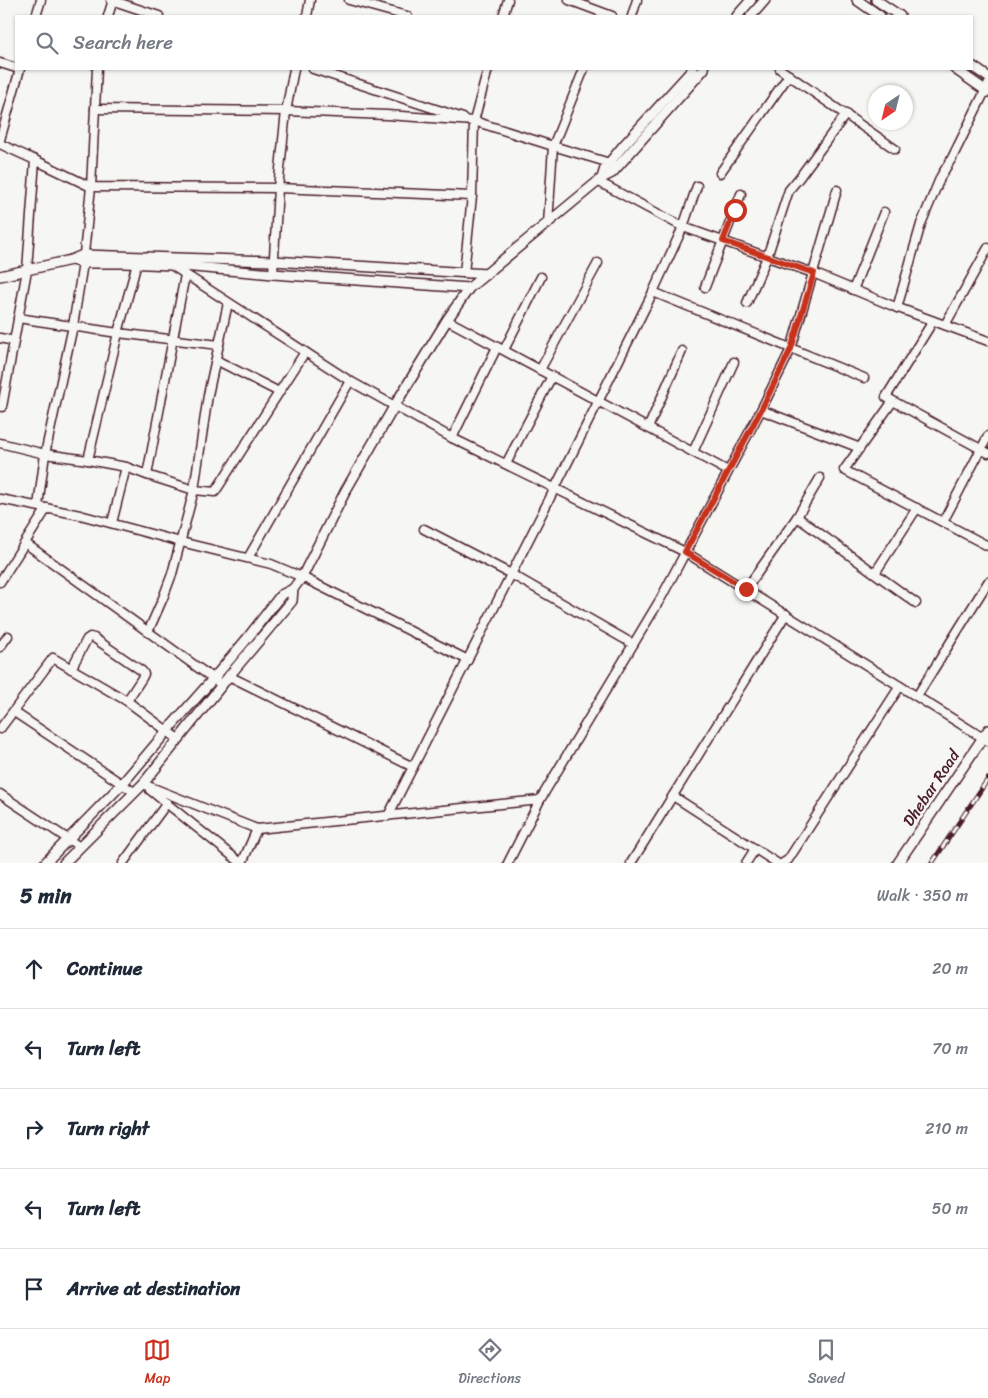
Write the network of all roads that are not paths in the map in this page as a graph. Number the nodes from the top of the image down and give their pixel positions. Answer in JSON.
{"nodes":[{"id":1,"x":41,"y":0,"type":"edge"},
{"id":2,"x":113,"y":0,"type":"edge"},
{"id":3,"x":310,"y":0,"type":"edge"},
{"id":4,"x":350,"y":0,"type":"edge"},
{"id":5,"x":508,"y":0,"type":"edge"},
{"id":6,"x":569,"y":0,"type":"edge"},
{"id":7,"x":637,"y":0,"type":"edge"},
{"id":8,"x":752,"y":0,"type":"edge"},
{"id":9,"x":765,"y":0,"type":"edge"},
{"id":10,"x":857,"y":0,"type":"edge"},
{"id":11,"x":876,"y":0,"type":"edge"},
{"id":12,"x":36,"y":15,"type":"edge"},
{"id":13,"x":108,"y":15,"type":"edge"},
{"id":14,"x":156,"y":15,"type":"edge"},
{"id":15,"x":306,"y":15,"type":"edge"},
{"id":16,"x":403,"y":15,"type":"edge"},
{"id":17,"x":504,"y":15,"type":"edge"},
{"id":18,"x":607,"y":15,"type":"edge"},
{"id":19,"x":632,"y":15,"type":"edge"},
{"id":20,"x":738,"y":15,"type":"edge"},
{"id":21,"x":752,"y":15,"type":"edge"},
{"id":22,"x":879,"y":15,"type":"edge"},
{"id":23,"x":898,"y":15,"type":"edge"},
{"id":24,"x":0,"y":63,"type":"edge"},
{"id":25,"x":973,"y":67,"type":"edge"},
{"id":26,"x":15,"y":68,"type":"edge"},
{"id":27,"x":19,"y":70,"type":"edge"},
{"id":28,"x":97,"y":70,"type":"edge"},
{"id":29,"x":294,"y":70,"type":"edge"},
{"id":30,"x":316,"y":70,"type":"edge"},
{"id":31,"x":488,"y":70,"type":"edge"},
{"id":32,"x":584,"y":70,"type":"edge"},
{"id":33,"x":692,"y":70,"type":"edge"},
{"id":34,"x":703,"y":70,"type":"edge"},
{"id":35,"x":782,"y":70,"type":"edge"},
{"id":36,"x":957,"y":70,"type":"edge"},
{"id":37,"x":789,"y":75,"type":"junction"},
{"id":38,"x":988,"y":77,"type":"edge"},
{"id":39,"x":987,"y":89,"type":"edge"},
{"id":40,"x":95,"y":110,"type":"junction"},
{"id":41,"x":286,"y":111,"type":"junction"},
{"id":42,"x":846,"y":114,"type":"junction"},
{"id":43,"x":474,"y":121,"type":"junction"},
{"id":44,"x":0,"y":140,"type":"edge"},
{"id":45,"x":0,"y":144,"type":"edge"},
{"id":46,"x":553,"y":146,"type":"junction"},
{"id":47,"x":895,"y":150,"type":"dead end"},
{"id":48,"x":34,"y":160,"type":"junction"},
{"id":49,"x":610,"y":163,"type":"junction"},
{"id":50,"x":620,"y":166,"type":"junction"},
{"id":51,"x":720,"y":173,"type":"dead end"},
{"id":52,"x":600,"y":180,"type":"junction"},
{"id":53,"x":697,"y":186,"type":"dead end"},
{"id":54,"x":91,"y":187,"type":"junction"},
{"id":55,"x":278,"y":188,"type":"junction"},
{"id":56,"x":837,"y":190,"type":"dead end"},
{"id":57,"x":741,"y":194,"type":"dead end"},
{"id":58,"x":472,"y":196,"type":"junction"},
{"id":59,"x":884,"y":212,"type":"dead end"},
{"id":60,"x":548,"y":224,"type":"junction"},
{"id":61,"x":683,"y":227,"type":"junction"},
{"id":62,"x":723,"y":241,"type":"junction"},
{"id":63,"x":988,"y":248,"type":"edge"},
{"id":64,"x":767,"y":257,"type":"junction"},
{"id":65,"x":83,"y":259,"type":"junction"},
{"id":66,"x":273,"y":262,"type":"junction"},
{"id":67,"x":137,"y":263,"type":"junction"},
{"id":68,"x":598,"y":263,"type":"dead end"},
{"id":69,"x":170,"y":265,"type":"junction"},
{"id":70,"x":27,"y":270,"type":"junction"},
{"id":71,"x":464,"y":272,"type":"junction"},
{"id":72,"x":814,"y":273,"type":"junction"},
{"id":73,"x":273,"y":274,"type":"junction"},
{"id":74,"x":487,"y":274,"type":"junction"},
{"id":75,"x":185,"y":275,"type":"junction"},
{"id":76,"x":0,"y":276,"type":"edge"},
{"id":77,"x":541,"y":276,"type":"dead end"},
{"id":78,"x":705,"y":287,"type":"dead end"},
{"id":79,"x":470,"y":288,"type":"junction"},
{"id":80,"x":853,"y":290,"type":"junction"},
{"id":81,"x":653,"y":292,"type":"junction"},
{"id":82,"x":228,"y":302,"type":"junction"},
{"id":83,"x":747,"y":303,"type":"dead end"},
{"id":84,"x":897,"y":308,"type":"junction"},
{"id":85,"x":18,"y":318,"type":"junction"},
{"id":86,"x":447,"y":320,"type":"junction"},
{"id":87,"x":933,"y":321,"type":"junction"},
{"id":88,"x":945,"y":325,"type":"junction"},
{"id":89,"x":74,"y":326,"type":"junction"},
{"id":90,"x":118,"y":333,"type":"junction"},
{"id":91,"x":0,"y":338,"type":"edge"},
{"id":92,"x":172,"y":340,"type":"junction"},
{"id":93,"x":14,"y":341,"type":"junction"},
{"id":94,"x":988,"y":341,"type":"edge"},
{"id":95,"x":219,"y":345,"type":"junction"},
{"id":96,"x":500,"y":349,"type":"junction"},
{"id":97,"x":791,"y":349,"type":"junction"},
{"id":98,"x":682,"y":351,"type":"dead end"},
{"id":99,"x":305,"y":352,"type":"junction"},
{"id":100,"x":216,"y":360,"type":"junction"},
{"id":101,"x":734,"y":362,"type":"dead end"},
{"id":102,"x":540,"y":370,"type":"junction"},
{"id":103,"x":552,"y":376,"type":"junction"},
{"id":104,"x":864,"y":378,"type":"dead end"},
{"id":105,"x":350,"y":380,"type":"junction"},
{"id":106,"x":279,"y":392,"type":"junction"},
{"id":107,"x":598,"y":401,"type":"junction"},
{"id":108,"x":893,"y":401,"type":"junction"},
{"id":109,"x":395,"y":405,"type":"junction"},
{"id":110,"x":2,"y":407,"type":"dead end"},
{"id":111,"x":761,"y":410,"type":"junction"},
{"id":112,"x":648,"y":428,"type":"junction"},
{"id":113,"x":988,"y":436,"type":"edge"},
{"id":114,"x":452,"y":438,"type":"junction"},
{"id":115,"x":0,"y":443,"type":"edge"},
{"id":116,"x":860,"y":448,"type":"junction"},
{"id":117,"x":985,"y":451,"type":"edge"},
{"id":118,"x":693,"y":452,"type":"junction"},
{"id":119,"x":45,"y":454,"type":"junction"},
{"id":120,"x":88,"y":460,"type":"junction"},
{"id":121,"x":506,"y":464,"type":"junction"},
{"id":122,"x":126,"y":467,"type":"junction"},
{"id":123,"x":728,"y":471,"type":"junction"},
{"id":124,"x":147,"y":475,"type":"junction"},
{"id":125,"x":820,"y":478,"type":"dead end"},
{"id":126,"x":555,"y":488,"type":"junction"},
{"id":127,"x":194,"y":490,"type":"junction"},
{"id":128,"x":0,"y":498,"type":"edge"},
{"id":129,"x":38,"y":506,"type":"junction"},
{"id":130,"x":48,"y":508,"type":"junction"},
{"id":131,"x":917,"y":508,"type":"junction"},
{"id":132,"x":797,"y":517,"type":"junction"},
{"id":133,"x":943,"y":522,"type":"junction"},
{"id":134,"x":112,"y":523,"type":"junction"},
{"id":135,"x":424,"y":529,"type":"dead end"},
{"id":136,"x":25,"y":542,"type":"junction"},
{"id":137,"x":181,"y":542,"type":"junction"},
{"id":138,"x":988,"y":546,"type":"edge"},
{"id":139,"x":685,"y":552,"type":"junction"},
{"id":140,"x":248,"y":558,"type":"junction"},
{"id":141,"x":875,"y":573,"type":"junction"},
{"id":142,"x":511,"y":574,"type":"junction"},
{"id":143,"x":302,"y":577,"type":"junction"},
{"id":144,"x":0,"y":582,"type":"edge"},
{"id":145,"x":988,"y":582,"type":"edge"},
{"id":146,"x":746,"y":589,"type":"junction"},
{"id":147,"x":294,"y":590,"type":"junction"},
{"id":148,"x":916,"y":603,"type":"dead end"},
{"id":149,"x":786,"y":614,"type":"junction"},
{"id":150,"x":148,"y":632,"type":"junction"},
{"id":151,"x":8,"y":636,"type":"dead end"},
{"id":152,"x":633,"y":644,"type":"junction"},
{"id":153,"x":0,"y":647,"type":"edge"},
{"id":154,"x":468,"y":660,"type":"junction"},
{"id":155,"x":71,"y":669,"type":"junction"},
{"id":156,"x":229,"y":676,"type":"junction"},
{"id":157,"x":213,"y":679,"type":"junction"},
{"id":158,"x":222,"y":685,"type":"junction"},
{"id":159,"x":900,"y":686,"type":"junction"},
{"id":160,"x":917,"y":696,"type":"junction"},
{"id":161,"x":127,"y":701,"type":"junction"},
{"id":162,"x":14,"y":712,"type":"junction"},
{"id":163,"x":0,"y":729,"type":"edge"},
{"id":164,"x":167,"y":731,"type":"junction"},
{"id":165,"x":986,"y":736,"type":"edge"},
{"id":166,"x":178,"y":739,"type":"junction"},
{"id":167,"x":413,"y":767,"type":"junction"},
{"id":168,"x":122,"y":783,"type":"junction"},
{"id":169,"x":143,"y":784,"type":"junction"},
{"id":170,"x":134,"y":792,"type":"junction"},
{"id":171,"x":0,"y":794,"type":"edge"},
{"id":172,"x":673,"y":796,"type":"junction"},
{"id":173,"x":540,"y":800,"type":"junction"},
{"id":174,"x":167,"y":803,"type":"junction"},
{"id":175,"x":388,"y":816,"type":"junction"},
{"id":176,"x":257,"y":829,"type":"junction"},
{"id":177,"x":68,"y":840,"type":"junction"},
{"id":178,"x":80,"y":847,"type":"junction"},
{"id":179,"x":755,"y":849,"type":"junction"},
{"id":180,"x":45,"y":863,"type":"edge"},
{"id":181,"x":64,"y":863,"type":"edge"},
{"id":182,"x":123,"y":863,"type":"edge"},
{"id":183,"x":242,"y":863,"type":"edge"},
{"id":184,"x":508,"y":863,"type":"edge"},
{"id":185,"x":631,"y":863,"type":"edge"},
{"id":186,"x":746,"y":863,"type":"edge"},
{"id":187,"x":777,"y":863,"type":"edge"},
{"id":188,"x":783,"y":863,"type":"edge"},
{"id":189,"x":898,"y":863,"type":"edge"}],
"edges":[{"from":1,"to":12,"type":"street"},
{"from":2,"to":13,"type":"street"},
{"from":2,"to":14,"type":"street"},
{"from":3,"to":15,"type":"street"},
{"from":4,"to":16,"type":"street"},
{"from":5,"to":17,"type":"street"},
{"from":6,"to":18,"type":"street"},
{"from":7,"to":19,"type":"street"},
{"from":8,"to":20,"type":"street"},
{"from":9,"to":21,"type":"street"},
{"from":10,"to":22,"type":"street"},
{"from":11,"to":23,"type":"street"},
{"from":24,"to":26,"type":"street"},
{"from":25,"to":38,"type":"street"},
{"from":27,"to":44,"type":"street"},
{"from":28,"to":40,"type":"street"},
{"from":29,"to":41,"type":"street"},
{"from":30,"to":43,"type":"street"},
{"from":31,"to":43,"type":"street"},
{"from":32,"to":46,"type":"street"},
{"from":33,"to":49,"type":"street"},
{"from":34,"to":50,"type":"street"},
{"from":35,"to":37,"type":"street"},
{"from":36,"to":39,"type":"street"},
{"from":37,"to":42,"type":"street"},
{"from":37,"to":51,"type":"street"},
{"from":39,"to":84,"type":"street"},
{"from":40,"to":41,"type":"street"},
{"from":40,"to":54,"type":"street"},
{"from":41,"to":43,"type":"street"},
{"from":41,"to":55,"type":"street"},
{"from":42,"to":47,"type":"street"},
{"from":42,"to":64,"type":"street"},
{"from":43,"to":46,"type":"street"},
{"from":43,"to":58,"type":"street"},
{"from":45,"to":48,"type":"street"},
{"from":46,"to":49,"type":"street"},
{"from":46,"to":60,"type":"street"},
{"from":48,"to":54,"type":"street"},
{"from":48,"to":70,"type":"street"},
{"from":49,"to":50,"type":"street"},
{"from":49,"to":52,"type":"street"},
{"from":50,"to":52,"type":"street"},
{"from":52,"to":60,"type":"street"},
{"from":52,"to":61,"type":"street"},
{"from":53,"to":61,"type":"street"},
{"from":54,"to":55,"type":"street"},
{"from":54,"to":65,"type":"street"},
{"from":55,"to":58,"type":"street"},
{"from":55,"to":66,"type":"street"},
{"from":56,"to":72,"type":"street"},
{"from":57,"to":62,"type":"street"},
{"from":58,"to":71,"type":"street"},
{"from":59,"to":80,"type":"street"},
{"from":60,"to":74,"type":"street"},
{"from":61,"to":62,"type":"street"},
{"from":61,"to":81,"type":"street"},
{"from":62,"to":64,"type":"street"},
{"from":62,"to":78,"type":"street"},
{"from":63,"to":88,"type":"street"},
{"from":64,"to":72,"type":"street"},
{"from":64,"to":83,"type":"street"},
{"from":65,"to":66,"type":"street"},
{"from":65,"to":67,"type":"street"},
{"from":65,"to":70,"type":"street"},
{"from":65,"to":89,"type":"street"},
{"from":66,"to":71,"type":"street"},
{"from":66,"to":73,"type":"street"},
{"from":67,"to":69,"type":"street"},
{"from":67,"to":90,"type":"street"},
{"from":68,"to":102,"type":"street"},
{"from":69,"to":73,"type":"street"},
{"from":69,"to":75,"type":"street"},
{"from":70,"to":76,"type":"street"},
{"from":70,"to":85,"type":"street"},
{"from":71,"to":74,"type":"street"},
{"from":72,"to":80,"type":"street"},
{"from":72,"to":97,"type":"street"},
{"from":73,"to":79,"type":"street"},
{"from":74,"to":79,"type":"street"},
{"from":75,"to":82,"type":"street"},
{"from":75,"to":92,"type":"street"},
{"from":77,"to":96,"type":"street"},
{"from":79,"to":86,"type":"street"},
{"from":80,"to":84,"type":"street"},
{"from":81,"to":97,"type":"street"},
{"from":81,"to":107,"type":"street"},
{"from":82,"to":95,"type":"street"},
{"from":82,"to":99,"type":"street"},
{"from":84,"to":87,"type":"street"},
{"from":85,"to":89,"type":"street"},
{"from":85,"to":93,"type":"street"},
{"from":86,"to":96,"type":"street"},
{"from":86,"to":109,"type":"street"},
{"from":87,"to":88,"type":"street"},
{"from":87,"to":108,"type":"street"},
{"from":88,"to":94,"type":"street"},
{"from":89,"to":90,"type":"street"},
{"from":89,"to":119,"type":"street"},
{"from":90,"to":92,"type":"street"},
{"from":90,"to":120,"type":"street"},
{"from":91,"to":93,"type":"street"},
{"from":92,"to":95,"type":"street"},
{"from":92,"to":124,"type":"street"},
{"from":93,"to":110,"type":"street"},
{"from":95,"to":100,"type":"street"},
{"from":96,"to":102,"type":"street"},
{"from":96,"to":114,"type":"street"},
{"from":97,"to":104,"type":"street"},
{"from":97,"to":111,"type":"street"},
{"from":98,"to":112,"type":"street"},
{"from":99,"to":105,"type":"street"},
{"from":99,"to":106,"type":"street"},
{"from":100,"to":106,"type":"street"},
{"from":100,"to":127,"type":"street"},
{"from":101,"to":118,"type":"street"},
{"from":102,"to":103,"type":"street"},
{"from":103,"to":107,"type":"street"},
{"from":103,"to":121,"type":"street"},
{"from":105,"to":109,"type":"street"},
{"from":105,"to":140,"type":"street"},
{"from":106,"to":127,"type":"street"},
{"from":107,"to":112,"type":"street"},
{"from":107,"to":126,"type":"street"},
{"from":108,"to":116,"type":"street"},
{"from":108,"to":117,"type":"street"},
{"from":109,"to":114,"type":"street"},
{"from":109,"to":143,"type":"street"},
{"from":111,"to":116,"type":"street"},
{"from":111,"to":123,"type":"street"},
{"from":112,"to":118,"type":"street"},
{"from":113,"to":117,"type":"street"},
{"from":114,"to":121,"type":"street"},
{"from":115,"to":119,"type":"street"},
{"from":116,"to":131,"type":"street"},
{"from":117,"to":133,"type":"street"},
{"from":118,"to":123,"type":"street"},
{"from":119,"to":120,"type":"street"},
{"from":119,"to":129,"type":"street"},
{"from":120,"to":122,"type":"street"},
{"from":121,"to":126,"type":"street"},
{"from":122,"to":124,"type":"street"},
{"from":122,"to":134,"type":"street"},
{"from":123,"to":139,"type":"street"},
{"from":124,"to":127,"type":"street"},
{"from":125,"to":132,"type":"street"},
{"from":126,"to":139,"type":"street"},
{"from":126,"to":142,"type":"street"},
{"from":127,"to":137,"type":"street"},
{"from":128,"to":129,"type":"street"},
{"from":129,"to":130,"type":"street"},
{"from":130,"to":134,"type":"street"},
{"from":130,"to":136,"type":"street"},
{"from":131,"to":133,"type":"street"},
{"from":131,"to":141,"type":"street"},
{"from":132,"to":141,"type":"street"},
{"from":132,"to":146,"type":"street"},
{"from":133,"to":138,"type":"street"},
{"from":134,"to":137,"type":"street"},
{"from":135,"to":142,"type":"street"},
{"from":136,"to":144,"type":"street"},
{"from":136,"to":150,"type":"street"},
{"from":137,"to":140,"type":"street"},
{"from":137,"to":150,"type":"street"},
{"from":139,"to":146,"type":"street"},
{"from":139,"to":152,"type":"street"},
{"from":140,"to":143,"type":"street"},
{"from":141,"to":148,"type":"street"},
{"from":142,"to":152,"type":"street"},
{"from":142,"to":154,"type":"street"},
{"from":143,"to":147,"type":"street"},
{"from":143,"to":154,"type":"street"},
{"from":145,"to":160,"type":"street"},
{"from":146,"to":149,"type":"street"},
{"from":147,"to":156,"type":"street"},
{"from":147,"to":157,"type":"street"},
{"from":149,"to":159,"type":"street"},
{"from":149,"to":172,"type":"street"},
{"from":150,"to":157,"type":"street"},
{"from":151,"to":153,"type":"street"},
{"from":152,"to":173,"type":"street"},
{"from":154,"to":167,"type":"street"},
{"from":155,"to":161,"type":"street"},
{"from":155,"to":161,"type":"street"},
{"from":155,"to":162,"type":"street"},
{"from":156,"to":158,"type":"street"},
{"from":156,"to":167,"type":"street"},
{"from":157,"to":158,"type":"street"},
{"from":157,"to":164,"type":"street"},
{"from":158,"to":166,"type":"street"},
{"from":159,"to":160,"type":"street"},
{"from":159,"to":188,"type":"street"},
{"from":160,"to":165,"type":"street"},
{"from":161,"to":164,"type":"street"},
{"from":162,"to":163,"type":"street"},
{"from":162,"to":168,"type":"street"},
{"from":164,"to":166,"type":"street"},
{"from":164,"to":168,"type":"street"},
{"from":165,"to":189,"type":"street","name":"Dhebar Road"},
{"from":166,"to":169,"type":"street"},
{"from":167,"to":175,"type":"street"},
{"from":168,"to":170,"type":"street"},
{"from":168,"to":177,"type":"street"},
{"from":169,"to":170,"type":"street"},
{"from":169,"to":174,"type":"street"},
{"from":169,"to":176,"type":"street"},
{"from":170,"to":178,"type":"street"},
{"from":171,"to":177,"type":"street"},
{"from":172,"to":179,"type":"street"},
{"from":172,"to":185,"type":"street"},
{"from":173,"to":175,"type":"street"},
{"from":173,"to":184,"type":"street"},
{"from":174,"to":182,"type":"street"},
{"from":174,"to":183,"type":"street"},
{"from":175,"to":176,"type":"street"},
{"from":176,"to":183,"type":"street"},
{"from":177,"to":178,"type":"street"},
{"from":177,"to":180,"type":"street"},
{"from":178,"to":181,"type":"street"},
{"from":179,"to":186,"type":"street"},
{"from":179,"to":187,"type":"street"}]}
